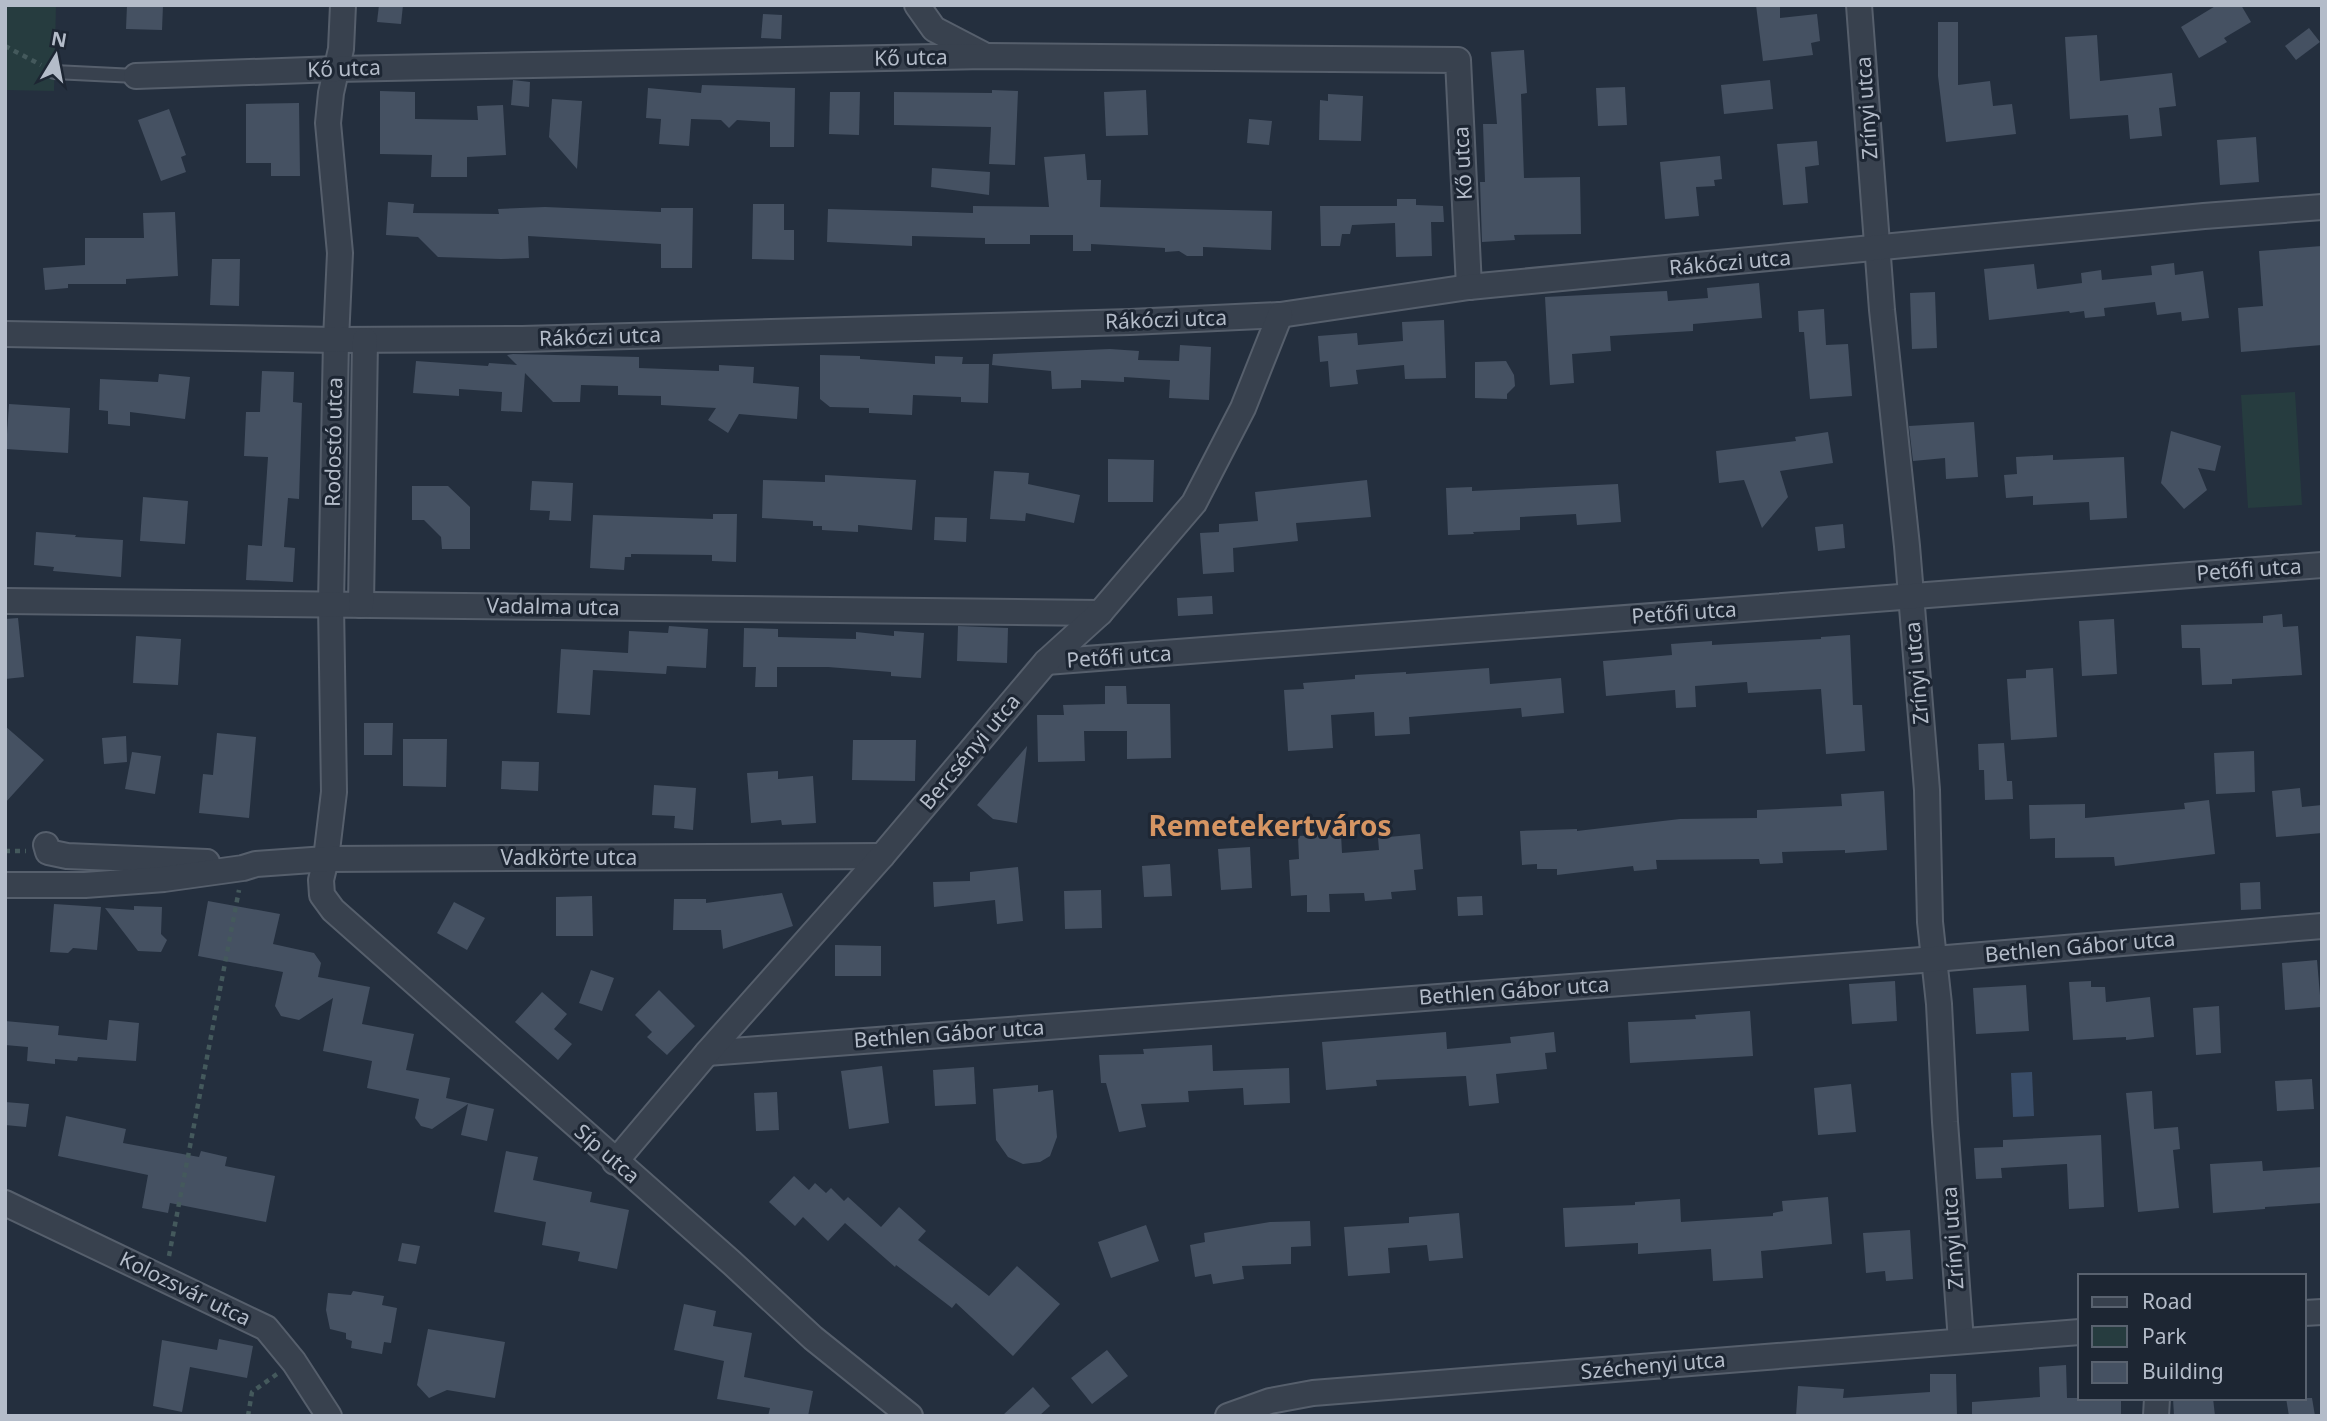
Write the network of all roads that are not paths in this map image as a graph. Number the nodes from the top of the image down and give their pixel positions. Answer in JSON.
{"nodes":[{"id":1,"x":343,"y":5,"type":"edge"},
{"id":2,"x":917,"y":5,"type":"edge"},
{"id":3,"x":1859,"y":5,"type":"edge"},
{"id":4,"x":985,"y":56,"type":"junction"},
{"id":5,"x":337,"y":69,"type":"junction"},
{"id":6,"x":54,"y":72,"type":"road end"},
{"id":7,"x":136,"y":76,"type":"joint"},
{"id":8,"x":2322,"y":206,"type":"edge"},
{"id":9,"x":1877,"y":249,"type":"junction"},
{"id":10,"x":1469,"y":287,"type":"junction"},
{"id":11,"x":1280,"y":315,"type":"junction"},
{"id":12,"x":5,"y":334,"type":"edge"},
{"id":13,"x":336,"y":340,"type":"junction"},
{"id":14,"x":365,"y":341,"type":"junction"},
{"id":15,"x":2322,"y":565,"type":"edge"},
{"id":16,"x":1911,"y":595,"type":"junction"},
{"id":17,"x":5,"y":601,"type":"edge"},
{"id":18,"x":331,"y":604,"type":"junction"},
{"id":19,"x":361,"y":605,"type":"junction"},
{"id":20,"x":1100,"y":613,"type":"junction"},
{"id":21,"x":1046,"y":662,"type":"junction"},
{"id":22,"x":46,"y":845,"type":"dead end"},
{"id":23,"x":882,"y":856,"type":"junction"},
{"id":24,"x":250,"y":866,"type":"junction"},
{"id":25,"x":324,"y":870,"type":"junction"},
{"id":26,"x":5,"y":885,"type":"edge"},
{"id":27,"x":2322,"y":926,"type":"edge"},
{"id":28,"x":1935,"y":960,"type":"junction"},
{"id":29,"x":706,"y":1053,"type":"junction"},
{"id":30,"x":615,"y":1162,"type":"junction"},
{"id":31,"x":5,"y":1203,"type":"edge"},
{"id":32,"x":2078,"y":1332,"type":"edge"},
{"id":33,"x":1961,"y":1341,"type":"junction"},
{"id":34,"x":329,"y":1416,"type":"edge"},
{"id":35,"x":910,"y":1416,"type":"edge"},
{"id":36,"x":1228,"y":1416,"type":"edge"}],
"edges":[{"from":1,"to":5,"type":"street","name":"Rodostó utca"},
{"from":2,"to":4,"type":"street"},
{"from":3,"to":9,"type":"street","name":"Zrínyi utca"},
{"from":4,"to":5,"type":"street","name":"Kő utca"},
{"from":4,"to":10,"type":"street","name":"Kő utca"},
{"from":5,"to":7,"type":"street","name":"Kő utca"},
{"from":5,"to":13,"type":"street","name":"Rodostó utca"},
{"from":6,"to":7,"type":"lane"},
{"from":8,"to":9,"type":"street","name":"Rákóczi utca"},
{"from":9,"to":10,"type":"street","name":"Rákóczi utca"},
{"from":9,"to":16,"type":"street","name":"Zrínyi utca"},
{"from":10,"to":11,"type":"street","name":"Rákóczi utca"},
{"from":11,"to":14,"type":"street","name":"Rákóczi utca"},
{"from":11,"to":20,"type":"street","name":"Bercsényi utca"},
{"from":12,"to":13,"type":"street","name":"Rákóczi utca"},
{"from":13,"to":14,"type":"street","name":"Rákóczi utca"},
{"from":13,"to":18,"type":"street","name":"Rodostó utca"},
{"from":14,"to":19,"type":"street","name":"Rodostó utca"},
{"from":15,"to":16,"type":"street","name":"Petőfi utca"},
{"from":16,"to":21,"type":"street","name":"Petőfi utca"},
{"from":16,"to":28,"type":"street","name":"Zrínyi utca"},
{"from":17,"to":18,"type":"street","name":"Vadalma utca"},
{"from":18,"to":19,"type":"street","name":"Vadalma utca"},
{"from":18,"to":25,"type":"street","name":"Rodostó utca"},
{"from":19,"to":20,"type":"street","name":"Vadalma utca"},
{"from":20,"to":21,"type":"street","name":"Bercsényi utca"},
{"from":21,"to":23,"type":"street","name":"Bercsényi utca"},
{"from":22,"to":24,"type":"street","name":"Vadkörte utca"},
{"from":23,"to":25,"type":"street","name":"Vadkörte utca"},
{"from":23,"to":29,"type":"street","name":"Bercsényi utca"},
{"from":24,"to":25,"type":"street","name":"Vadkörte utca"},
{"from":24,"to":26,"type":"street","name":"Vadkörte utca"},
{"from":25,"to":30,"type":"street","name":"Síp utca"},
{"from":27,"to":28,"type":"street","name":"Bethlen Gábor utca"},
{"from":28,"to":29,"type":"street","name":"Bethlen Gábor utca"},
{"from":28,"to":33,"type":"street","name":"Zrínyi utca"},
{"from":29,"to":30,"type":"street","name":"Bercsényi utca"},
{"from":30,"to":35,"type":"street","name":"Síp utca"},
{"from":31,"to":34,"type":"street","name":"Kolozsvár utca"},
{"from":32,"to":33,"type":"street","name":"Széchenyi utca"},
{"from":33,"to":36,"type":"street","name":"Széchenyi utca"}]}
